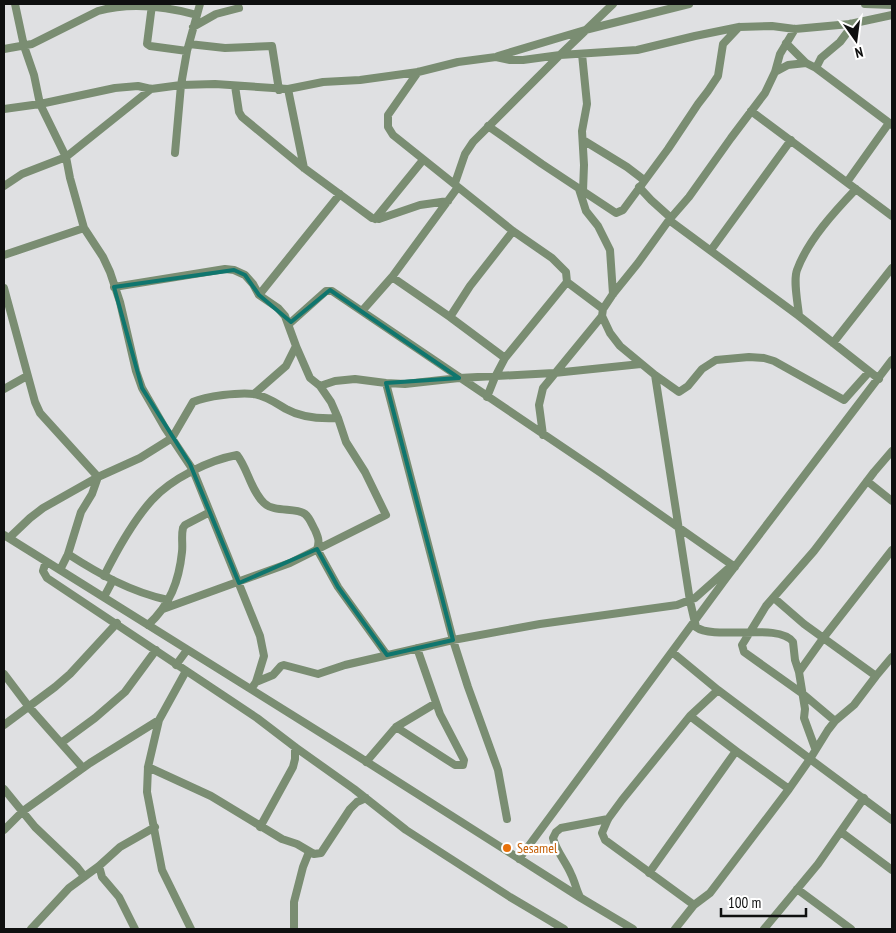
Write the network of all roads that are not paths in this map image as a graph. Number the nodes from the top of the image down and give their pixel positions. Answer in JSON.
{"nodes":[{"id":1,"x":15,"y":4,"type":"edge"},
{"id":2,"x":200,"y":4,"type":"edge"},
{"id":3,"x":613,"y":4,"type":"edge"},
{"id":4,"x":689,"y":4,"type":"edge"},
{"id":5,"x":865,"y":4,"type":"edge"},
{"id":6,"x":892,"y":5,"type":"edge"},
{"id":7,"x":152,"y":6,"type":"junction"},
{"id":8,"x":97,"y":7,"type":"edge"},
{"id":9,"x":239,"y":8,"type":"dead end"},
{"id":10,"x":197,"y":15,"type":"junction"},
{"id":11,"x":892,"y":15,"type":"edge"},
{"id":12,"x":850,"y":24,"type":"junction"},
{"id":13,"x":194,"y":26,"type":"junction"},
{"id":14,"x":739,"y":27,"type":"junction"},
{"id":15,"x":795,"y":29,"type":"junction"},
{"id":16,"x":585,"y":30,"type":"junction"},
{"id":17,"x":786,"y":43,"type":"junction"},
{"id":18,"x":24,"y":46,"type":"junction"},
{"id":19,"x":188,"y":47,"type":"junction"},
{"id":20,"x":4,"y":49,"type":"edge"},
{"id":21,"x":582,"y":54,"type":"junction"},
{"id":22,"x":560,"y":55,"type":"junction"},
{"id":23,"x":496,"y":57,"type":"junction"},
{"id":24,"x":806,"y":63,"type":"junction"},
{"id":25,"x":816,"y":68,"type":"junction"},
{"id":26,"x":418,"y":72,"type":"junction"},
{"id":27,"x":775,"y":72,"type":"junction"},
{"id":28,"x":181,"y":85,"type":"junction"},
{"id":29,"x":235,"y":86,"type":"junction"},
{"id":30,"x":151,"y":89,"type":"junction"},
{"id":31,"x":288,"y":89,"type":"junction"},
{"id":32,"x":279,"y":90,"type":"junction"},
{"id":33,"x":40,"y":104,"type":"junction"},
{"id":34,"x":4,"y":109,"type":"edge"},
{"id":35,"x":751,"y":111,"type":"junction"},
{"id":36,"x":891,"y":124,"type":"edge"},
{"id":37,"x":488,"y":126,"type":"junction"},
{"id":38,"x":583,"y":140,"type":"junction"},
{"id":39,"x":791,"y":140,"type":"junction"},
{"id":40,"x":175,"y":152,"type":"dead end"},
{"id":41,"x":66,"y":157,"type":"junction"},
{"id":42,"x":423,"y":160,"type":"junction"},
{"id":43,"x":304,"y":168,"type":"junction"},
{"id":44,"x":644,"y":180,"type":"junction"},
{"id":45,"x":846,"y":182,"type":"junction"},
{"id":46,"x":457,"y":185,"type":"junction"},
{"id":47,"x":4,"y":186,"type":"edge"},
{"id":48,"x":639,"y":187,"type":"junction"},
{"id":49,"x":856,"y":189,"type":"junction"},
{"id":50,"x":581,"y":190,"type":"junction"},
{"id":51,"x":340,"y":194,"type":"junction"},
{"id":52,"x":448,"y":201,"type":"junction"},
{"id":53,"x":892,"y":216,"type":"edge"},
{"id":54,"x":375,"y":219,"type":"junction"},
{"id":55,"x":670,"y":219,"type":"junction"},
{"id":56,"x":84,"y":228,"type":"junction"},
{"id":57,"x":513,"y":231,"type":"junction"},
{"id":58,"x":711,"y":250,"type":"junction"},
{"id":59,"x":4,"y":255,"type":"edge"},
{"id":60,"x":892,"y":268,"type":"edge"},
{"id":61,"x":392,"y":277,"type":"junction"},
{"id":62,"x":566,"y":282,"type":"junction"},
{"id":63,"x":114,"y":287,"type":"junction"},
{"id":64,"x":4,"y":288,"type":"edge"},
{"id":65,"x":612,"y":294,"type":"junction"},
{"id":66,"x":260,"y":295,"type":"junction"},
{"id":67,"x":362,"y":311,"type":"junction"},
{"id":68,"x":603,"y":313,"type":"junction"},
{"id":69,"x":799,"y":316,"type":"junction"},
{"id":70,"x":450,"y":317,"type":"junction"},
{"id":71,"x":289,"y":324,"type":"junction"},
{"id":72,"x":834,"y":343,"type":"junction"},
{"id":73,"x":296,"y":346,"type":"junction"},
{"id":74,"x":505,"y":358,"type":"junction"},
{"id":75,"x":892,"y":360,"type":"edge"},
{"id":76,"x":642,"y":364,"type":"junction"},
{"id":77,"x":869,"y":372,"type":"junction"},
{"id":78,"x":554,"y":373,"type":"junction"},
{"id":79,"x":654,"y":375,"type":"junction"},
{"id":80,"x":27,"y":376,"type":"junction"},
{"id":81,"x":495,"y":377,"type":"junction"},
{"id":82,"x":459,"y":378,"type":"junction"},
{"id":83,"x":879,"y":379,"type":"junction"},
{"id":84,"x":386,"y":383,"type":"junction"},
{"id":85,"x":320,"y":386,"type":"junction"},
{"id":86,"x":4,"y":389,"type":"edge"},
{"id":87,"x":254,"y":394,"type":"junction"},
{"id":88,"x":487,"y":397,"type":"junction"},
{"id":89,"x":338,"y":418,"type":"junction"},
{"id":90,"x":544,"y":435,"type":"junction"},
{"id":91,"x":172,"y":438,"type":"junction"},
{"id":92,"x":892,"y":451,"type":"edge"},
{"id":93,"x":193,"y":470,"type":"junction"},
{"id":94,"x":98,"y":477,"type":"junction"},
{"id":95,"x":867,"y":481,"type":"junction"},
{"id":96,"x":892,"y":501,"type":"edge"},
{"id":97,"x":210,"y":512,"type":"junction"},
{"id":98,"x":679,"y":528,"type":"junction"},
{"id":99,"x":7,"y":537,"type":"edge"},
{"id":100,"x":317,"y":549,"type":"junction"},
{"id":101,"x":892,"y":550,"type":"edge"},
{"id":102,"x":68,"y":554,"type":"junction"},
{"id":103,"x":46,"y":561,"type":"junction"},
{"id":104,"x":733,"y":566,"type":"junction"},
{"id":105,"x":60,"y":570,"type":"junction"},
{"id":106,"x":104,"y":576,"type":"junction"},
{"id":107,"x":112,"y":580,"type":"junction"},
{"id":108,"x":239,"y":583,"type":"junction"},
{"id":109,"x":774,"y":598,"type":"junction"},
{"id":110,"x":107,"y":599,"type":"junction"},
{"id":111,"x":168,"y":600,"type":"junction"},
{"id":112,"x":690,"y":601,"type":"junction"},
{"id":113,"x":163,"y":609,"type":"junction"},
{"id":114,"x":102,"y":614,"type":"junction"},
{"id":115,"x":694,"y":622,"type":"junction"},
{"id":116,"x":116,"y":623,"type":"junction"},
{"id":117,"x":148,"y":626,"type":"junction"},
{"id":118,"x":750,"y":631,"type":"junction"},
{"id":119,"x":824,"y":637,"type":"junction"},
{"id":120,"x":453,"y":640,"type":"junction"},
{"id":121,"x":417,"y":648,"type":"junction"},
{"id":122,"x":156,"y":650,"type":"junction"},
{"id":123,"x":187,"y":650,"type":"junction"},
{"id":124,"x":672,"y":652,"type":"junction"},
{"id":125,"x":387,"y":656,"type":"junction"},
{"id":126,"x":892,"y":657,"type":"edge"},
{"id":127,"x":176,"y":665,"type":"junction"},
{"id":128,"x":186,"y":672,"type":"junction"},
{"id":129,"x":799,"y":672,"type":"junction"},
{"id":130,"x":4,"y":674,"type":"edge"},
{"id":131,"x":876,"y":676,"type":"junction"},
{"id":132,"x":256,"y":682,"type":"junction"},
{"id":133,"x":251,"y":689,"type":"junction"},
{"id":134,"x":718,"y":690,"type":"junction"},
{"id":135,"x":803,"y":694,"type":"junction"},
{"id":136,"x":436,"y":703,"type":"junction"},
{"id":137,"x":29,"y":707,"type":"junction"},
{"id":138,"x":690,"y":716,"type":"junction"},
{"id":139,"x":159,"y":720,"type":"junction"},
{"id":140,"x":835,"y":721,"type":"junction"},
{"id":141,"x":4,"y":725,"type":"edge"},
{"id":142,"x":396,"y":727,"type":"junction"},
{"id":143,"x":61,"y":742,"type":"junction"},
{"id":144,"x":294,"y":747,"type":"junction"},
{"id":145,"x":815,"y":748,"type":"junction"},
{"id":146,"x":736,"y":751,"type":"junction"},
{"id":147,"x":810,"y":759,"type":"junction"},
{"id":148,"x":366,"y":762,"type":"junction"},
{"id":149,"x":148,"y":767,"type":"junction"},
{"id":150,"x":83,"y":768,"type":"junction"},
{"id":151,"x":4,"y":789,"type":"edge"},
{"id":152,"x":789,"y":789,"type":"junction"},
{"id":153,"x":366,"y":798,"type":"junction"},
{"id":154,"x":864,"y":798,"type":"junction"},
{"id":155,"x":22,"y":811,"type":"junction"},
{"id":156,"x":507,"y":819,"type":"dead end"},
{"id":157,"x":608,"y":820,"type":"junction"},
{"id":158,"x":892,"y":820,"type":"edge"},
{"id":159,"x":155,"y":827,"type":"junction"},
{"id":160,"x":260,"y":827,"type":"junction"},
{"id":161,"x":4,"y":830,"type":"edge"},
{"id":162,"x":842,"y":832,"type":"junction"},
{"id":163,"x":308,"y":852,"type":"junction"},
{"id":164,"x":519,"y":859,"type":"junction"},
{"id":165,"x":100,"y":866,"type":"junction"},
{"id":166,"x":892,"y":870,"type":"edge"},
{"id":167,"x":649,"y":873,"type":"junction"},
{"id":168,"x":84,"y":876,"type":"junction"},
{"id":169,"x":797,"y":889,"type":"junction"},
{"id":170,"x":581,"y":898,"type":"junction"},
{"id":171,"x":694,"y":905,"type":"junction"},
{"id":172,"x":560,"y":928,"type":"edge"},
{"id":173,"x":30,"y":929,"type":"edge"},
{"id":174,"x":134,"y":929,"type":"edge"},
{"id":175,"x":191,"y":929,"type":"edge"},
{"id":176,"x":294,"y":929,"type":"edge"},
{"id":177,"x":633,"y":929,"type":"edge"},
{"id":178,"x":675,"y":929,"type":"edge"},
{"id":179,"x":764,"y":929,"type":"edge"},
{"id":180,"x":851,"y":929,"type":"edge"}],
"edges":[{"from":1,"to":18,"type":"street"},
{"from":2,"to":10,"type":"street"},
{"from":3,"to":16,"type":"street"},
{"from":4,"to":16,"type":"street"},
{"from":5,"to":6,"type":"street"},
{"from":7,"to":8,"type":"street"},
{"from":7,"to":10,"type":"street"},
{"from":7,"to":19,"type":"street"},
{"from":8,"to":18,"type":"street"},
{"from":9,"to":13,"type":"street"},
{"from":10,"to":13,"type":"street"},
{"from":11,"to":12,"type":"street"},
{"from":12,"to":15,"type":"street"},
{"from":12,"to":25,"type":"street"},
{"from":13,"to":19,"type":"street"},
{"from":14,"to":15,"type":"street"},
{"from":14,"to":21,"type":"street"},
{"from":14,"to":44,"type":"street"},
{"from":15,"to":17,"type":"street"},
{"from":16,"to":22,"type":"street"},
{"from":16,"to":23,"type":"street"},
{"from":17,"to":24,"type":"street"},
{"from":17,"to":27,"type":"street"},
{"from":18,"to":20,"type":"street"},
{"from":18,"to":33,"type":"street"},
{"from":19,"to":28,"type":"street"},
{"from":19,"to":32,"type":"street"},
{"from":21,"to":22,"type":"street"},
{"from":21,"to":38,"type":"street"},
{"from":22,"to":23,"type":"street"},
{"from":22,"to":37,"type":"street"},
{"from":23,"to":26,"type":"street"},
{"from":24,"to":25,"type":"street"},
{"from":24,"to":27,"type":"street"},
{"from":25,"to":36,"type":"street"},
{"from":26,"to":31,"type":"street"},
{"from":26,"to":42,"type":"street"},
{"from":27,"to":35,"type":"street"},
{"from":28,"to":29,"type":"street"},
{"from":28,"to":30,"type":"street"},
{"from":28,"to":40,"type":"street"},
{"from":29,"to":32,"type":"street"},
{"from":29,"to":43,"type":"street"},
{"from":30,"to":33,"type":"street"},
{"from":30,"to":41,"type":"street"},
{"from":31,"to":32,"type":"street"},
{"from":31,"to":43,"type":"street"},
{"from":33,"to":34,"type":"street"},
{"from":33,"to":41,"type":"street"},
{"from":35,"to":39,"type":"street"},
{"from":35,"to":55,"type":"street"},
{"from":36,"to":45,"type":"street"},
{"from":37,"to":46,"type":"street"},
{"from":37,"to":50,"type":"street"},
{"from":38,"to":44,"type":"street"},
{"from":38,"to":50,"type":"street"},
{"from":39,"to":45,"type":"street"},
{"from":39,"to":58,"type":"street"},
{"from":41,"to":47,"type":"street"},
{"from":41,"to":56,"type":"street"},
{"from":42,"to":46,"type":"street"},
{"from":42,"to":54,"type":"street"},
{"from":43,"to":51,"type":"street"},
{"from":44,"to":48,"type":"street"},
{"from":45,"to":49,"type":"street"},
{"from":46,"to":52,"type":"street"},
{"from":46,"to":57,"type":"street"},
{"from":48,"to":50,"type":"street"},
{"from":48,"to":55,"type":"street"},
{"from":49,"to":53,"type":"street"},
{"from":49,"to":69,"type":"street"},
{"from":50,"to":65,"type":"street"},
{"from":51,"to":54,"type":"street"},
{"from":51,"to":66,"type":"street"},
{"from":52,"to":54,"type":"street"},
{"from":52,"to":61,"type":"street"},
{"from":55,"to":58,"type":"street"},
{"from":55,"to":65,"type":"street"},
{"from":56,"to":59,"type":"street"},
{"from":56,"to":63,"type":"street"},
{"from":57,"to":62,"type":"street"},
{"from":57,"to":70,"type":"street"},
{"from":58,"to":69,"type":"street"},
{"from":60,"to":72,"type":"street"},
{"from":61,"to":67,"type":"street"},
{"from":61,"to":70,"type":"street"},
{"from":62,"to":68,"type":"street"},
{"from":62,"to":74,"type":"street"},
{"from":63,"to":66,"type":"street"},
{"from":63,"to":91,"type":"street"},
{"from":64,"to":80,"type":"street"},
{"from":65,"to":68,"type":"street"},
{"from":66,"to":71,"type":"street"},
{"from":67,"to":71,"type":"street"},
{"from":67,"to":82,"type":"street"},
{"from":68,"to":76,"type":"street"},
{"from":68,"to":78,"type":"street"},
{"from":69,"to":72,"type":"street"},
{"from":70,"to":74,"type":"street"},
{"from":71,"to":73,"type":"street"},
{"from":72,"to":77,"type":"street"},
{"from":73,"to":85,"type":"street"},
{"from":73,"to":87,"type":"street"},
{"from":74,"to":81,"type":"street"},
{"from":75,"to":83,"type":"street"},
{"from":76,"to":78,"type":"street"},
{"from":76,"to":79,"type":"street"},
{"from":77,"to":79,"type":"street"},
{"from":77,"to":83,"type":"street"},
{"from":78,"to":81,"type":"street"},
{"from":78,"to":90,"type":"street"},
{"from":79,"to":98,"type":"street"},
{"from":80,"to":86,"type":"street"},
{"from":80,"to":94,"type":"street"},
{"from":81,"to":82,"type":"street"},
{"from":81,"to":88,"type":"street"},
{"from":82,"to":84,"type":"street"},
{"from":82,"to":88,"type":"street"},
{"from":83,"to":104,"type":"street"},
{"from":84,"to":85,"type":"street"},
{"from":84,"to":120,"type":"street"},
{"from":85,"to":89,"type":"street"},
{"from":87,"to":89,"type":"street"},
{"from":87,"to":91,"type":"street"},
{"from":88,"to":90,"type":"street"},
{"from":89,"to":100,"type":"street"},
{"from":90,"to":98,"type":"street"},
{"from":91,"to":93,"type":"street"},
{"from":91,"to":94,"type":"street"},
{"from":92,"to":95,"type":"street"},
{"from":93,"to":97,"type":"street"},
{"from":93,"to":100,"type":"street"},
{"from":93,"to":106,"type":"street"},
{"from":94,"to":99,"type":"street"},
{"from":94,"to":102,"type":"street"},
{"from":95,"to":96,"type":"street"},
{"from":95,"to":109,"type":"street"},
{"from":97,"to":108,"type":"street"},
{"from":97,"to":111,"type":"street"},
{"from":98,"to":104,"type":"street"},
{"from":98,"to":112,"type":"street"},
{"from":99,"to":103,"type":"street"},
{"from":100,"to":108,"type":"street"},
{"from":100,"to":125,"type":"street"},
{"from":101,"to":119,"type":"street"},
{"from":102,"to":105,"type":"street"},
{"from":102,"to":106,"type":"street"},
{"from":103,"to":105,"type":"street"},
{"from":103,"to":114,"type":"street"},
{"from":104,"to":112,"type":"street"},
{"from":104,"to":115,"type":"street"},
{"from":105,"to":110,"type":"street"},
{"from":106,"to":107,"type":"street"},
{"from":107,"to":110,"type":"street"},
{"from":107,"to":111,"type":"street"},
{"from":108,"to":113,"type":"street"},
{"from":108,"to":132,"type":"street"},
{"from":109,"to":118,"type":"street"},
{"from":109,"to":119,"type":"street"},
{"from":110,"to":114,"type":"street"},
{"from":110,"to":117,"type":"street"},
{"from":111,"to":113,"type":"street"},
{"from":112,"to":115,"type":"street"},
{"from":112,"to":120,"type":"street"},
{"from":113,"to":117,"type":"street"},
{"from":114,"to":116,"type":"street"},
{"from":115,"to":118,"type":"street"},
{"from":115,"to":124,"type":"street"},
{"from":116,"to":122,"type":"street"},
{"from":116,"to":137,"type":"street"},
{"from":117,"to":123,"type":"street"},
{"from":118,"to":129,"type":"street"},
{"from":118,"to":135,"type":"street"},
{"from":119,"to":129,"type":"street"},
{"from":119,"to":131,"type":"street"},
{"from":120,"to":121,"type":"street"},
{"from":120,"to":156,"type":"street"},
{"from":121,"to":125,"type":"street"},
{"from":121,"to":136,"type":"street"},
{"from":122,"to":127,"type":"street"},
{"from":122,"to":143,"type":"street"},
{"from":123,"to":127,"type":"street"},
{"from":123,"to":133,"type":"street"},
{"from":124,"to":134,"type":"street"},
{"from":124,"to":164,"type":"street"},
{"from":125,"to":132,"type":"street"},
{"from":126,"to":131,"type":"street"},
{"from":127,"to":128,"type":"street"},
{"from":128,"to":139,"type":"street"},
{"from":128,"to":144,"type":"street"},
{"from":129,"to":135,"type":"street"},
{"from":130,"to":137,"type":"street"},
{"from":131,"to":140,"type":"street"},
{"from":132,"to":133,"type":"street"},
{"from":133,"to":148,"type":"street"},
{"from":134,"to":138,"type":"street"},
{"from":134,"to":147,"type":"street"},
{"from":135,"to":140,"type":"street"},
{"from":135,"to":145,"type":"street"},
{"from":136,"to":142,"type":"street"},
{"from":136,"to":142,"type":"street"},
{"from":137,"to":141,"type":"street"},
{"from":137,"to":143,"type":"street"},
{"from":138,"to":146,"type":"street"},
{"from":138,"to":157,"type":"street"},
{"from":139,"to":149,"type":"street"},
{"from":139,"to":150,"type":"street"},
{"from":140,"to":145,"type":"street"},
{"from":142,"to":148,"type":"street"},
{"from":143,"to":150,"type":"street"},
{"from":144,"to":153,"type":"street"},
{"from":144,"to":160,"type":"street"},
{"from":145,"to":147,"type":"street"},
{"from":146,"to":152,"type":"street"},
{"from":146,"to":167,"type":"street"},
{"from":147,"to":152,"type":"street"},
{"from":147,"to":154,"type":"street"},
{"from":148,"to":164,"type":"street"},
{"from":149,"to":159,"type":"street"},
{"from":149,"to":160,"type":"street"},
{"from":150,"to":155,"type":"street"},
{"from":151,"to":155,"type":"street"},
{"from":152,"to":171,"type":"street"},
{"from":153,"to":163,"type":"street"},
{"from":153,"to":172,"type":"street"},
{"from":154,"to":158,"type":"street"},
{"from":154,"to":162,"type":"street"},
{"from":155,"to":161,"type":"street"},
{"from":155,"to":168,"type":"street"},
{"from":157,"to":167,"type":"street"},
{"from":157,"to":170,"type":"street"},
{"from":159,"to":165,"type":"street"},
{"from":159,"to":175,"type":"street"},
{"from":160,"to":163,"type":"street"},
{"from":162,"to":166,"type":"street"},
{"from":162,"to":169,"type":"street"},
{"from":163,"to":176,"type":"street"},
{"from":164,"to":170,"type":"street"},
{"from":165,"to":168,"type":"street"},
{"from":165,"to":174,"type":"street"},
{"from":167,"to":171,"type":"street"},
{"from":168,"to":173,"type":"street"},
{"from":169,"to":179,"type":"street"},
{"from":169,"to":180,"type":"street"},
{"from":170,"to":177,"type":"street"},
{"from":171,"to":178,"type":"street"}]}
